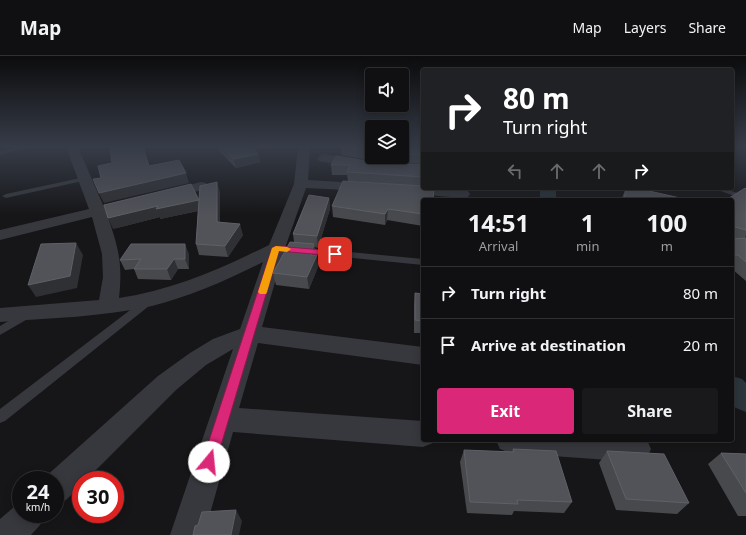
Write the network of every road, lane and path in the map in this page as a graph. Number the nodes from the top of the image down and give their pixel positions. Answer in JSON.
{"nodes":[{"id":1,"x":81,"y":169,"type":"edge"},
{"id":2,"x":306,"y":169,"type":"edge"},
{"id":3,"x":85,"y":180,"type":"junction"},
{"id":4,"x":301,"y":184,"type":"junction"},
{"id":5,"x":201,"y":186,"type":"edge"},
{"id":6,"x":722,"y":190,"type":"edge"},
{"id":7,"x":463,"y":194,"type":"dead end"},
{"id":8,"x":6,"y":196,"type":"dead end"},
{"id":9,"x":746,"y":198,"type":"edge"},
{"id":10,"x":98,"y":211,"type":"junction"},
{"id":11,"x":0,"y":235,"type":"edge"},
{"id":12,"x":276,"y":248,"type":"junction"},
{"id":13,"x":421,"y":262,"type":"edge"},
{"id":14,"x":151,"y":299,"type":"junction"},
{"id":15,"x":108,"y":306,"type":"junction"},
{"id":16,"x":31,"y":312,"type":"junction"},
{"id":17,"x":0,"y":315,"type":"edge"},
{"id":18,"x":0,"y":331,"type":"edge"},
{"id":19,"x":250,"y":334,"type":"junction"},
{"id":20,"x":421,"y":356,"type":"edge"},
{"id":21,"x":0,"y":417,"type":"edge"},
{"id":22,"x":222,"y":419,"type":"junction"},
{"id":23,"x":421,"y":434,"type":"edge"},
{"id":24,"x":538,"y":442,"type":"edge"},
{"id":25,"x":637,"y":449,"type":"dead end"},
{"id":26,"x":64,"y":480,"type":"edge"},
{"id":27,"x":20,"y":523,"type":"edge"},
{"id":28,"x":7,"y":535,"type":"edge"},
{"id":29,"x":187,"y":535,"type":"edge"}],
"edges":[{"from":1,"to":3,"type":"street"},
{"from":2,"to":4,"type":"street"},
{"from":3,"to":8,"type":"lane"},
{"from":3,"to":10,"type":"street"},
{"from":4,"to":7,"type":"street"},
{"from":4,"to":12,"type":"street"},
{"from":5,"to":10,"type":"street"},
{"from":6,"to":9,"type":"lane"},
{"from":10,"to":11,"type":"street"},
{"from":10,"to":15,"type":"street"},
{"from":12,"to":13,"type":"lane"},
{"from":12,"to":14,"type":"street"},
{"from":12,"to":19,"type":"street"},
{"from":14,"to":15,"type":"street"},
{"from":14,"to":21,"type":"lane"},
{"from":15,"to":16,"type":"street"},
{"from":16,"to":17,"type":"street"},
{"from":16,"to":18,"type":"lane"},
{"from":19,"to":20,"type":"street"},
{"from":19,"to":22,"type":"street"},
{"from":19,"to":26,"type":"street"},
{"from":22,"to":23,"type":"street"},
{"from":22,"to":29,"type":"street"},
{"from":24,"to":25,"type":"street"},
{"from":27,"to":28,"type":"street"}]}
